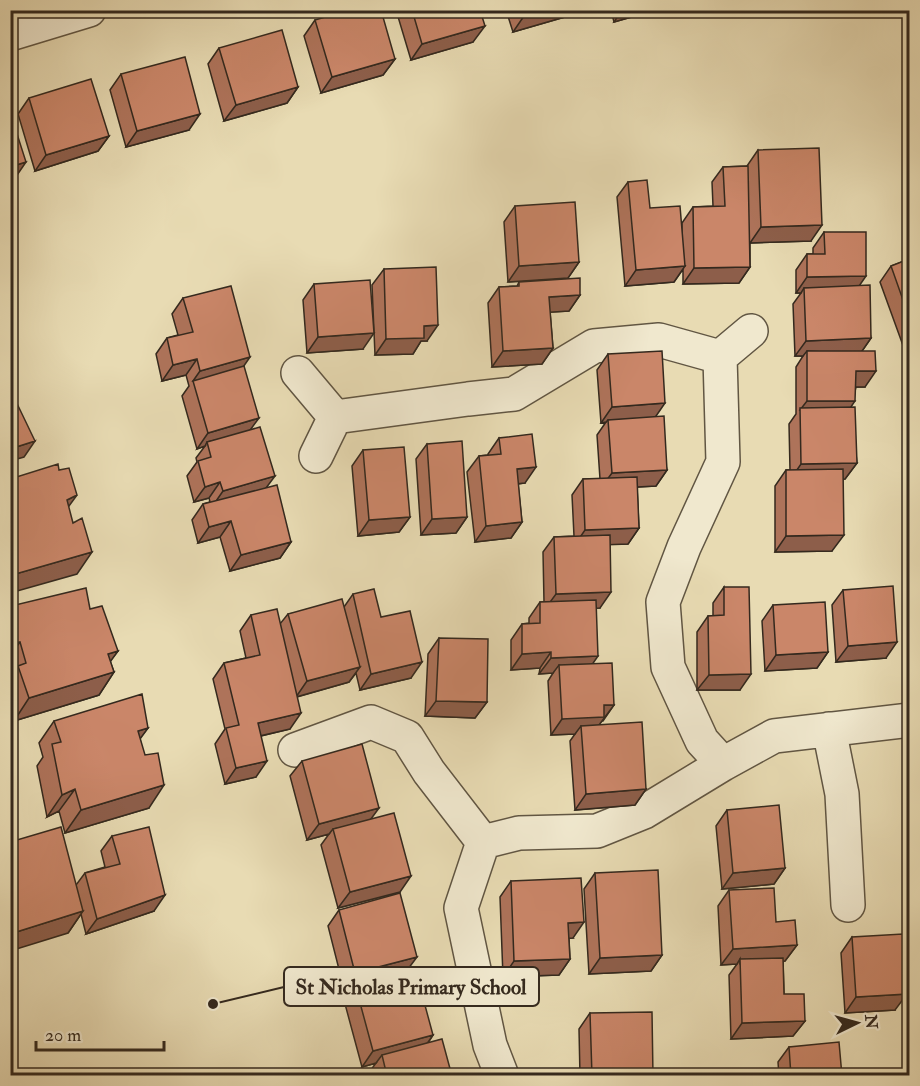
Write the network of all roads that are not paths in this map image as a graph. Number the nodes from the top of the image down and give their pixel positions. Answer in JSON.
{"nodes":[{"id":1,"x":89,"y":10,"type":"edge"},
{"id":2,"x":10,"y":34,"type":"edge"},
{"id":3,"x":751,"y":331,"type":"dead end"},
{"id":4,"x":720,"y":357,"type":"junction"},
{"id":5,"x":298,"y":373,"type":"dead end"},
{"id":6,"x":335,"y":417,"type":"junction"},
{"id":7,"x":316,"y":456,"type":"dead end"},
{"id":8,"x":909,"y":720,"type":"edge"},
{"id":9,"x":829,"y":729,"type":"junction"},
{"id":10,"x":295,"y":750,"type":"dead end"},
{"id":11,"x":723,"y":764,"type":"junction"},
{"id":12,"x":483,"y":842,"type":"junction"},
{"id":13,"x":848,"y":905,"type":"dead end"},
{"id":14,"x":502,"y":1076,"type":"edge"}],
"edges":[{"from":1,"to":2,"type":"street"},
{"from":3,"to":4,"type":"street"},
{"from":4,"to":6,"type":"street"},
{"from":4,"to":11,"type":"street"},
{"from":5,"to":6,"type":"street"},
{"from":6,"to":7,"type":"street"},
{"from":8,"to":9,"type":"street"},
{"from":9,"to":11,"type":"street"},
{"from":9,"to":13,"type":"street"},
{"from":10,"to":12,"type":"street"},
{"from":11,"to":12,"type":"street"},
{"from":12,"to":14,"type":"street"}]}
